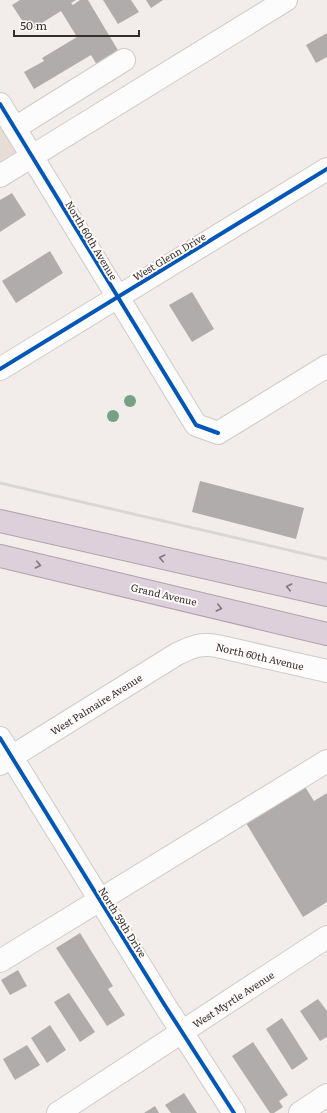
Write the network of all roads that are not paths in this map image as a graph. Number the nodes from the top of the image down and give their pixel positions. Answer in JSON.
{"nodes":[{"id":1,"x":286,"y":0,"type":"edge"},
{"id":2,"x":124,"y":60,"type":"dead end"},
{"id":3,"x":0,"y":104,"type":"edge"},
{"id":4,"x":14,"y":128,"type":"junction"},
{"id":5,"x":32,"y":156,"type":"junction"},
{"id":6,"x":327,"y":169,"type":"edge"},
{"id":7,"x":0,"y":176,"type":"edge"},
{"id":8,"x":118,"y":296,"type":"junction"},
{"id":9,"x":327,"y":366,"type":"edge"},
{"id":10,"x":0,"y":369,"type":"edge"},
{"id":11,"x":0,"y":521,"type":"edge"},
{"id":12,"x":0,"y":556,"type":"edge"},
{"id":13,"x":327,"y":595,"type":"edge"},
{"id":14,"x":327,"y":634,"type":"edge"},
{"id":15,"x":193,"y":646,"type":"joint"},
{"id":16,"x":327,"y":671,"type":"edge"},
{"id":17,"x":0,"y":738,"type":"edge"},
{"id":18,"x":6,"y":760,"type":"edge"},
{"id":19,"x":327,"y":761,"type":"edge"},
{"id":20,"x":99,"y":899,"type":"junction"},
{"id":21,"x":327,"y":937,"type":"edge"},
{"id":22,"x":0,"y":961,"type":"edge"},
{"id":23,"x":182,"y":1032,"type":"junction"},
{"id":24,"x":327,"y":1095,"type":"edge"},
{"id":25,"x":58,"y":1113,"type":"edge"},
{"id":26,"x":234,"y":1113,"type":"edge"},
{"id":27,"x":300,"y":1113,"type":"edge"}],
"edges":[{"from":1,"to":5,"type":"street"},
{"from":2,"to":4,"type":"street"},
{"from":3,"to":4,"type":"street","name":"North 60th Avenue"},
{"from":4,"to":5,"type":"street","name":"North 60th Avenue"},
{"from":5,"to":7,"type":"street"},
{"from":5,"to":8,"type":"street","name":"North 60th Avenue"},
{"from":6,"to":8,"type":"street","name":"West Glenn Drive"},
{"from":8,"to":9,"type":"street","name":"North 60th Avenue"},
{"from":8,"to":10,"type":"street","name":"West Glenn Drive"},
{"from":13,"to":11,"type":"highway","one_way":true},
{"from":12,"to":14,"type":"highway","name":"Grand Avenue","one_way":true},
{"from":15,"to":16,"type":"street","name":"North 60th Avenue"},
{"from":15,"to":18,"type":"street","name":"West Palmaire Avenue"},
{"from":17,"to":18,"type":"street","name":"North 59th Drive"},
{"from":18,"to":20,"type":"street","name":"North 59th Drive"},
{"from":19,"to":20,"type":"street"},
{"from":20,"to":22,"type":"street"},
{"from":20,"to":23,"type":"street","name":"North 59th Drive"},
{"from":21,"to":23,"type":"street","name":"West Myrtle Avenue"},
{"from":23,"to":25,"type":"street","name":"West Myrtle Avenue"},
{"from":23,"to":26,"type":"street","name":"North 59th Drive"},
{"from":24,"to":27,"type":"street"}]}
